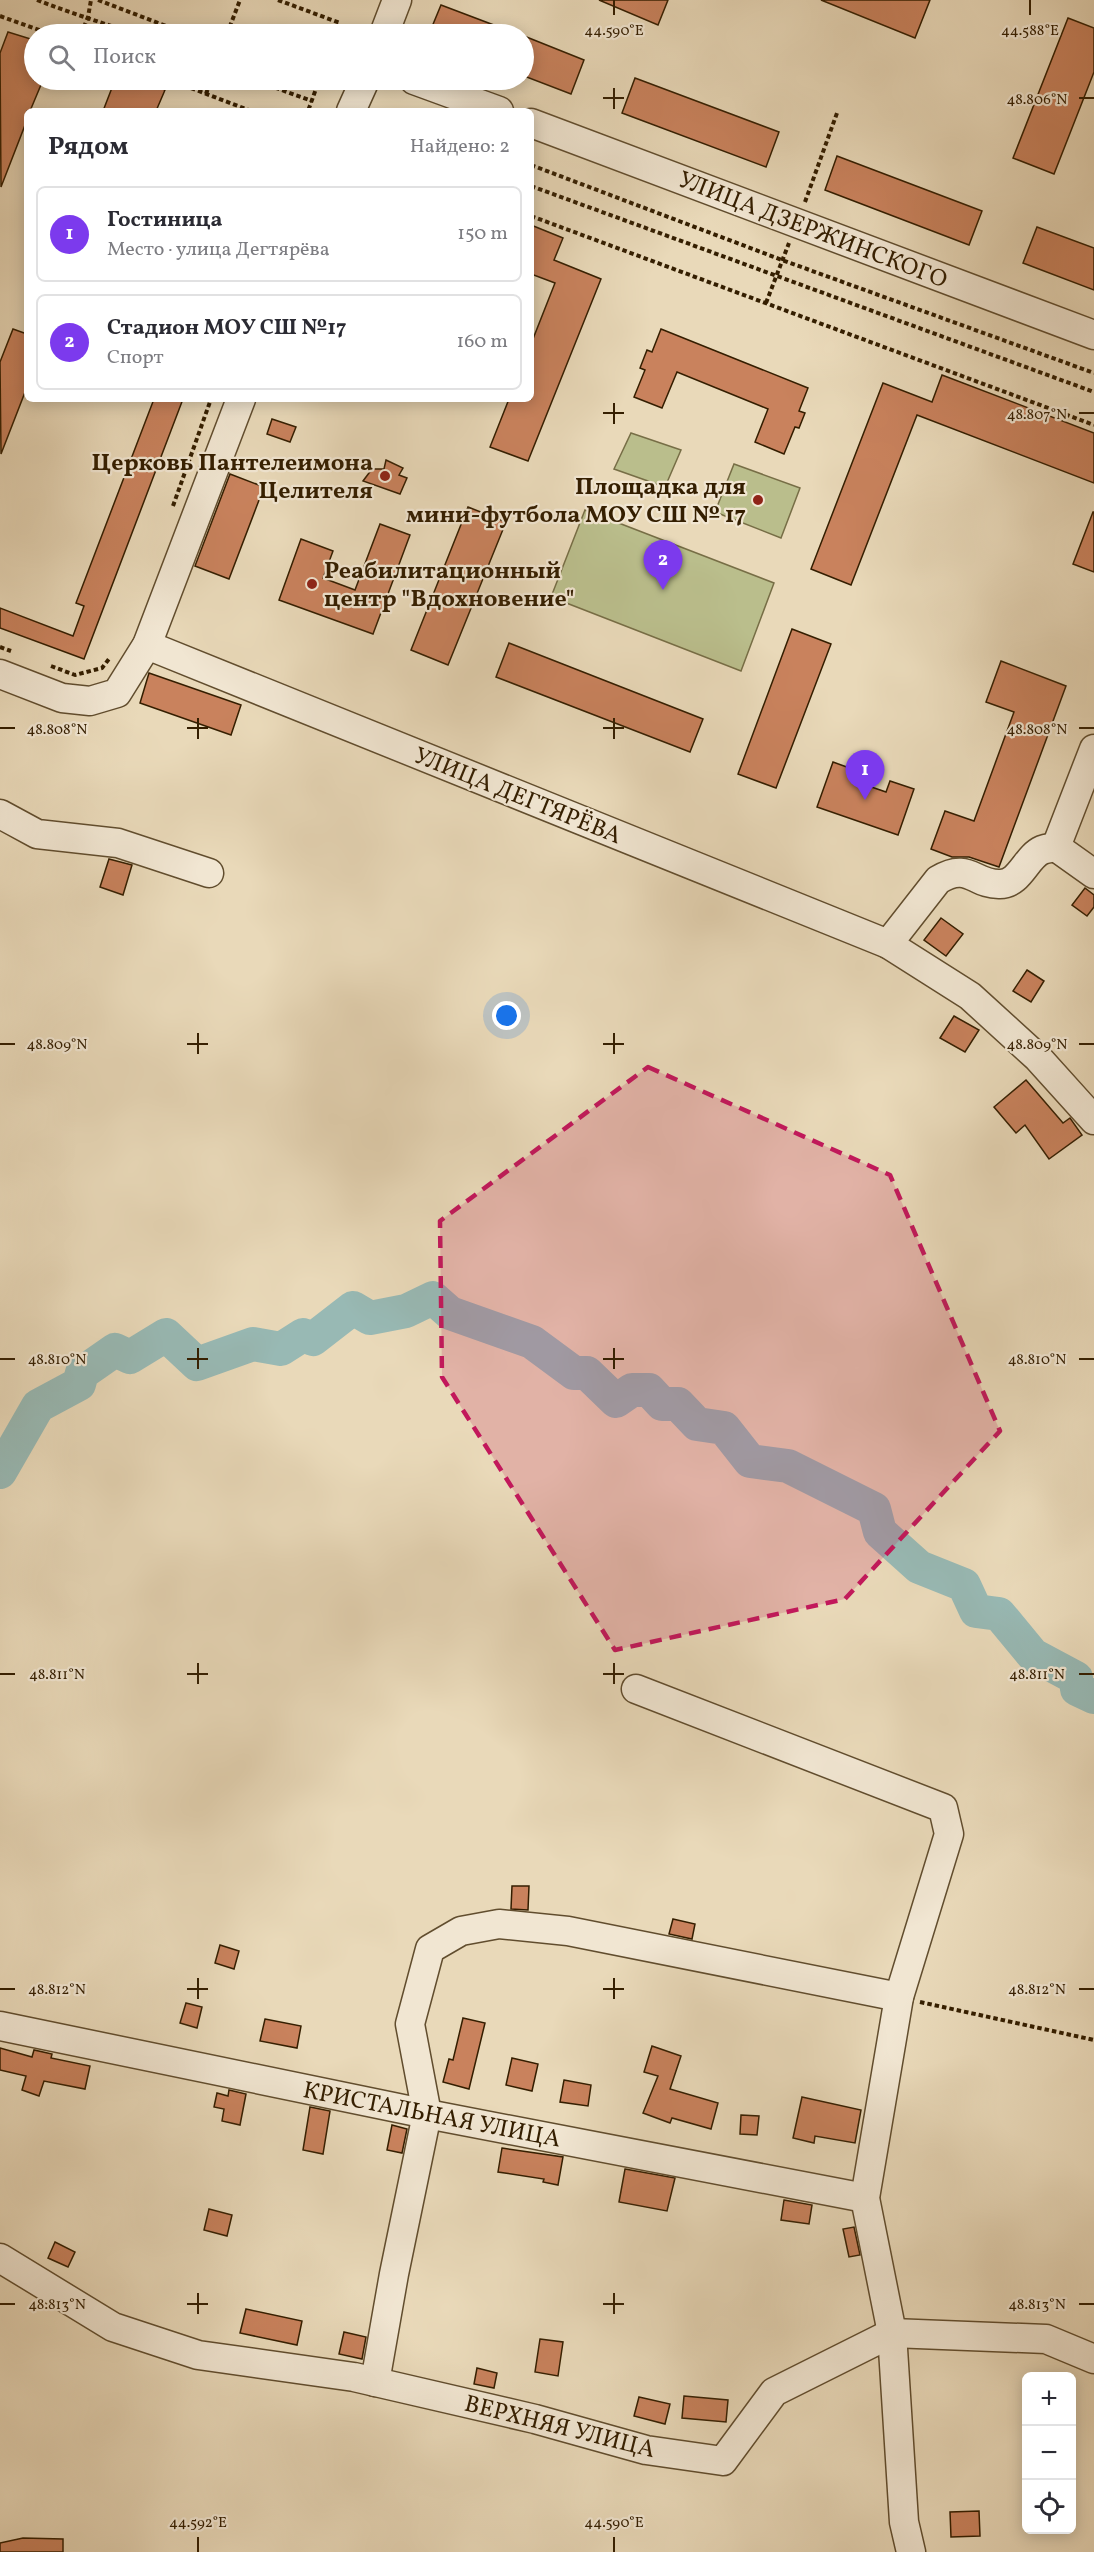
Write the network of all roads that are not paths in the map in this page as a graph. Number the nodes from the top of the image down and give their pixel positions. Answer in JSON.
{"nodes":[{"id":1,"x":397,"y":0,"type":"edge"},
{"id":2,"x":388,"y":24,"type":"edge"},
{"id":3,"x":360,"y":90,"type":"edge"},
{"id":4,"x":441,"y":90,"type":"edge"},
{"id":5,"x":352,"y":108,"type":"edge"},
{"id":6,"x":491,"y":108,"type":"edge"},
{"id":7,"x":534,"y":124,"type":"edge"},
{"id":8,"x":1094,"y":335,"type":"edge"},
{"id":9,"x":240,"y":402,"type":"edge"},
{"id":10,"x":147,"y":645,"type":"junction"},
{"id":11,"x":0,"y":674,"type":"edge"},
{"id":12,"x":1094,"y":749,"type":"edge"},
{"id":13,"x":0,"y":814,"type":"edge"},
{"id":14,"x":1056,"y":847,"type":"junction"},
{"id":15,"x":209,"y":873,"type":"dead end"},
{"id":16,"x":1094,"y":874,"type":"edge"},
{"id":17,"x":888,"y":944,"type":"junction"},
{"id":18,"x":1094,"y":1120,"type":"edge"},
{"id":19,"x":636,"y":1689,"type":"dead end"},
{"id":20,"x":899,"y":1997,"type":"junction"},
{"id":21,"x":0,"y":2026,"type":"edge"},
{"id":22,"x":427,"y":2114,"type":"junction"},
{"id":23,"x":865,"y":2198,"type":"junction"},
{"id":24,"x":0,"y":2258,"type":"edge"},
{"id":25,"x":892,"y":2334,"type":"junction"},
{"id":26,"x":1094,"y":2359,"type":"edge"},
{"id":27,"x":375,"y":2382,"type":"junction"},
{"id":28,"x":911,"y":2552,"type":"edge"}],
"edges":[{"from":1,"to":2,"type":"street"},
{"from":3,"to":5,"type":"street"},
{"from":4,"to":6,"type":"street"},
{"from":7,"to":8,"type":"street","name":"УЛИЦА ДЗЕРЖИНСКОГО"},
{"from":9,"to":10,"type":"street"},
{"from":10,"to":11,"type":"street"},
{"from":10,"to":17,"type":"street","name":"УЛИЦА ДЕГТЯРЁВА"},
{"from":12,"to":14,"type":"street"},
{"from":13,"to":15,"type":"street"},
{"from":14,"to":16,"type":"street"},
{"from":14,"to":17,"type":"street"},
{"from":17,"to":18,"type":"street","name":"УЛИЦА ДЕГТЯРЁВА"},
{"from":19,"to":20,"type":"street"},
{"from":20,"to":22,"type":"street"},
{"from":20,"to":23,"type":"street"},
{"from":21,"to":22,"type":"street","name":"КРИСТАЛЬНАЯ УЛИЦА"},
{"from":22,"to":23,"type":"street","name":"КРИСТАЛЬНАЯ УЛИЦА"},
{"from":22,"to":27,"type":"street"},
{"from":23,"to":25,"type":"street"},
{"from":24,"to":27,"type":"street","name":"ВЕРХНЯЯ УЛИЦА"},
{"from":25,"to":26,"type":"street","name":"ВЕРХНЯЯ УЛИЦА"},
{"from":25,"to":27,"type":"street","name":"ВЕРХНЯЯ УЛИЦА"},
{"from":25,"to":28,"type":"street"}]}
